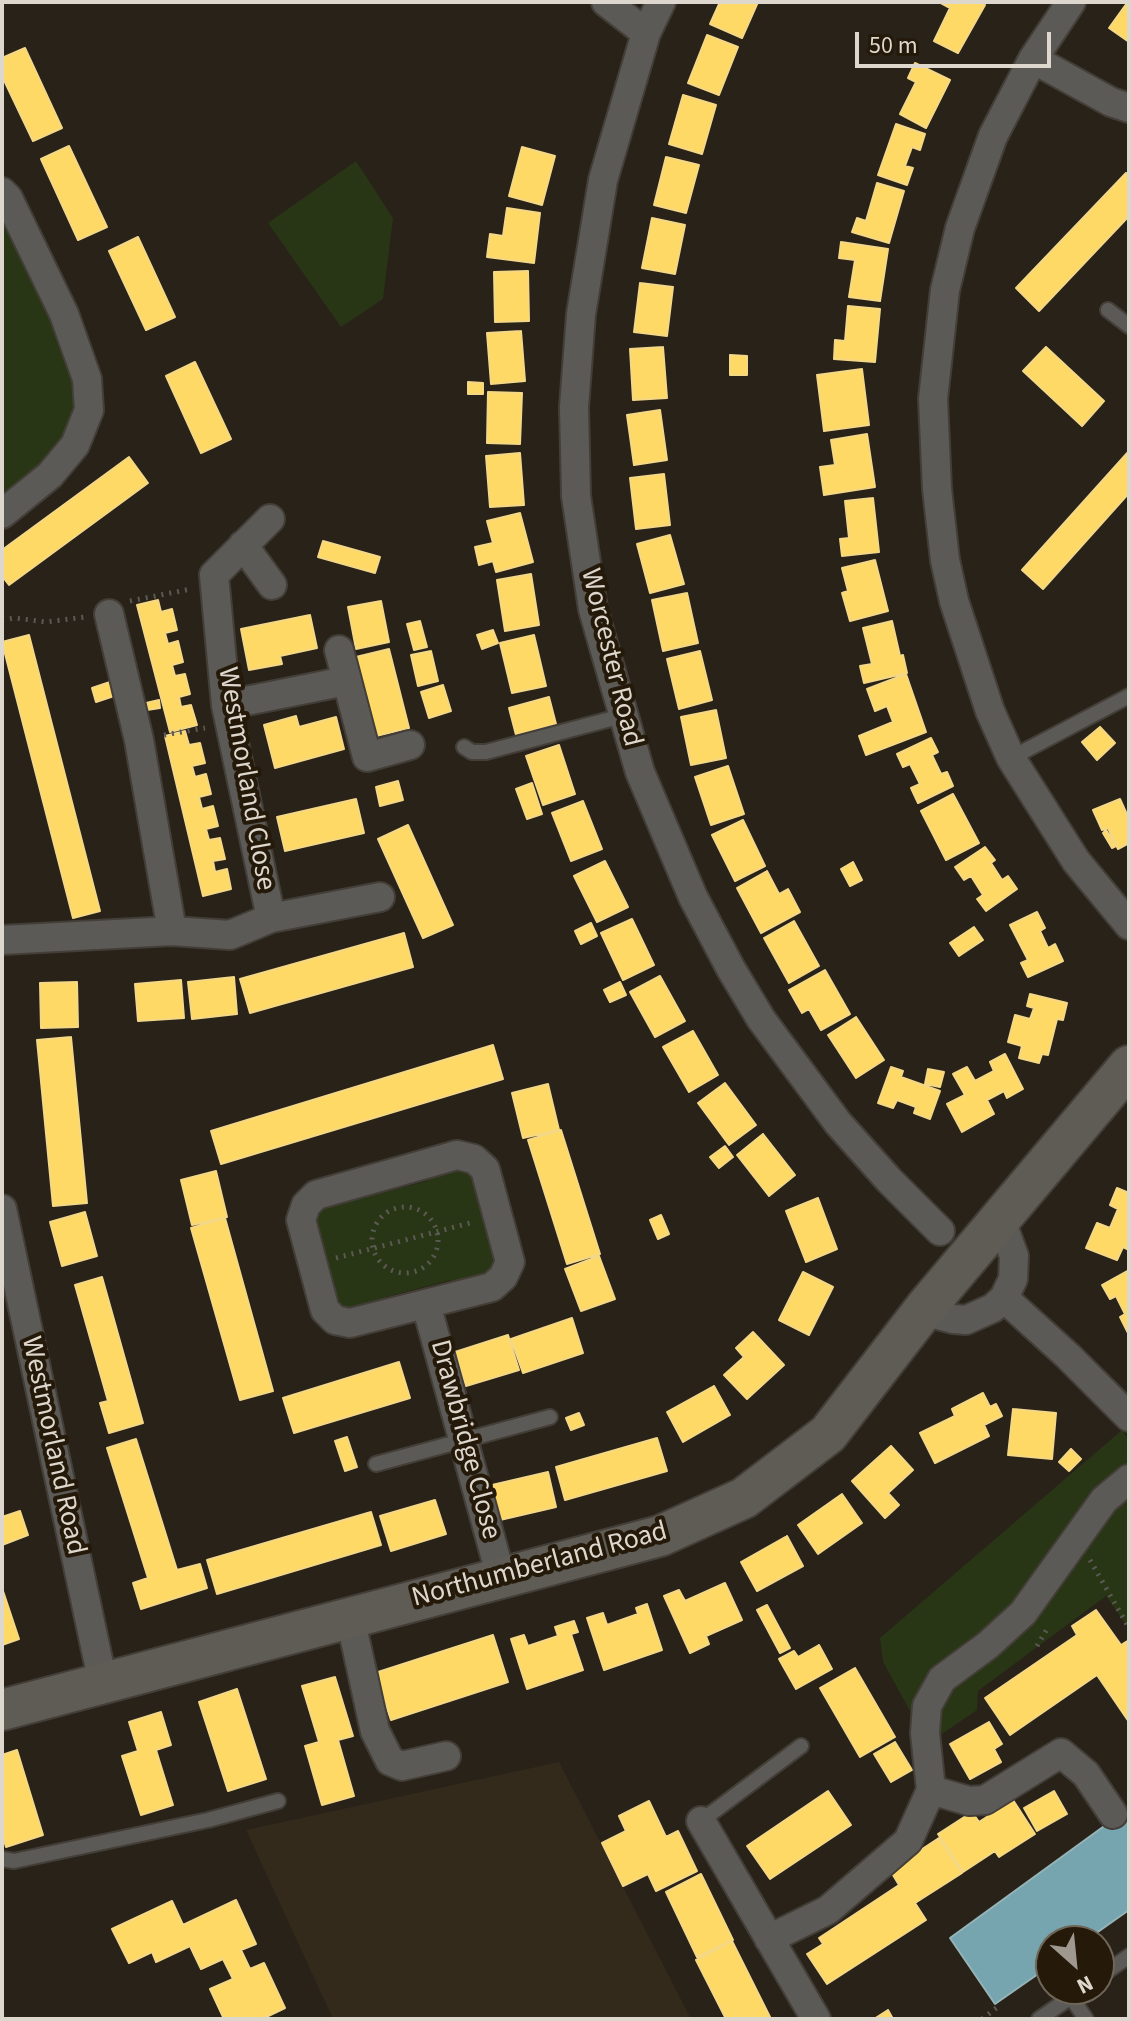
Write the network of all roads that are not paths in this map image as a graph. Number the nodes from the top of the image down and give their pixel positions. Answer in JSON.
{"nodes":[{"id":1,"x":606,"y":2,"type":"edge"},
{"id":2,"x":661,"y":2,"type":"edge"},
{"id":3,"x":1071,"y":2,"type":"edge"},
{"id":4,"x":646,"y":33,"type":"junction"},
{"id":5,"x":1033,"y":59,"type":"junction"},
{"id":6,"x":1129,"y":108,"type":"edge"},
{"id":7,"x":2,"y":192,"type":"edge"},
{"id":8,"x":1108,"y":310,"type":"dead end"},
{"id":9,"x":1129,"y":326,"type":"edge"},
{"id":10,"x":2,"y":514,"type":"edge"},
{"id":11,"x":270,"y":519,"type":"dead end"},
{"id":12,"x":243,"y":545,"type":"junction"},
{"id":13,"x":272,"y":585,"type":"dead end"},
{"id":14,"x":109,"y":614,"type":"dead end"},
{"id":15,"x":339,"y":650,"type":"dead end"},
{"id":16,"x":346,"y":681,"type":"junction"},
{"id":17,"x":1129,"y":696,"type":"edge"},
{"id":18,"x":228,"y":714,"type":"junction"},
{"id":19,"x":622,"y":716,"type":"junction"},
{"id":20,"x":410,"y":745,"type":"dead end"},
{"id":21,"x":464,"y":747,"type":"dead end"},
{"id":22,"x":1011,"y":758,"type":"junction"},
{"id":23,"x":380,"y":897,"type":"dead end"},
{"id":24,"x":271,"y":918,"type":"junction"},
{"id":25,"x":1129,"y":925,"type":"edge"},
{"id":26,"x":172,"y":931,"type":"junction"},
{"id":27,"x":2,"y":940,"type":"edge"},
{"id":28,"x":1129,"y":1066,"type":"edge"},
{"id":29,"x":2,"y":1209,"type":"edge"},
{"id":30,"x":995,"y":1225,"type":"junction"},
{"id":31,"x":940,"y":1231,"type":"dead end"},
{"id":32,"x":1004,"y":1298,"type":"junction"},
{"id":33,"x":426,"y":1304,"type":"junction"},
{"id":34,"x":926,"y":1307,"type":"junction"},
{"id":35,"x":550,"y":1417,"type":"dead end"},
{"id":36,"x":1129,"y":1417,"type":"edge"},
{"id":37,"x":464,"y":1441,"type":"junction"},
{"id":38,"x":376,"y":1464,"type":"dead end"},
{"id":39,"x":1129,"y":1479,"type":"edge"},
{"id":40,"x":501,"y":1577,"type":"junction"},
{"id":41,"x":350,"y":1617,"type":"junction"},
{"id":42,"x":103,"y":1683,"type":"junction"},
{"id":43,"x":2,"y":1710,"type":"edge"},
{"id":44,"x":801,"y":1746,"type":"dead end"},
{"id":45,"x":446,"y":1756,"type":"dead end"},
{"id":46,"x":931,"y":1790,"type":"junction"},
{"id":47,"x":278,"y":1801,"type":"dead end"},
{"id":48,"x":1113,"y":1814,"type":"dead end"},
{"id":49,"x":701,"y":1821,"type":"joint"},
{"id":50,"x":2,"y":1859,"type":"edge"},
{"id":51,"x":769,"y":1939,"type":"junction"},
{"id":52,"x":1059,"y":2005,"type":"edge"},
{"id":53,"x":816,"y":2019,"type":"edge"},
{"id":54,"x":1039,"y":2019,"type":"edge"}],
"edges":[{"from":1,"to":4,"type":"street"},
{"from":2,"to":4,"type":"street","name":"Worcester Road"},
{"from":3,"to":5,"type":"street"},
{"from":4,"to":19,"type":"street","name":"Worcester Road"},
{"from":5,"to":6,"type":"street"},
{"from":5,"to":22,"type":"street"},
{"from":7,"to":10,"type":"street"},
{"from":8,"to":9,"type":"lane"},
{"from":11,"to":12,"type":"street","name":"Westmorland Close"},
{"from":12,"to":13,"type":"street"},
{"from":12,"to":18,"type":"street","name":"Westmorland Close"},
{"from":14,"to":26,"type":"street"},
{"from":15,"to":16,"type":"street"},
{"from":16,"to":18,"type":"street"},
{"from":16,"to":20,"type":"street"},
{"from":17,"to":22,"type":"lane"},
{"from":18,"to":24,"type":"street","name":"Westmorland Close"},
{"from":19,"to":21,"type":"lane"},
{"from":19,"to":31,"type":"street","name":"Worcester Road"},
{"from":22,"to":25,"type":"street"},
{"from":23,"to":24,"type":"street","name":"Westmorland Close"},
{"from":24,"to":26,"type":"street","name":"Westmorland Close"},
{"from":26,"to":27,"type":"street","name":"Westmorland Close"},
{"from":28,"to":30,"type":"street","name":"Northumberland Road"},
{"from":29,"to":42,"type":"street","name":"Westmorland Road"},
{"from":30,"to":32,"type":"street"},
{"from":30,"to":34,"type":"street","name":"Northumberland Road"},
{"from":32,"to":34,"type":"street"},
{"from":32,"to":36,"type":"street"},
{"from":33,"to":33,"type":"street","name":"Drawbridge Close"},
{"from":33,"to":37,"type":"street","name":"Drawbridge Close"},
{"from":34,"to":40,"type":"street","name":"Northumberland Road"},
{"from":35,"to":37,"type":"lane"},
{"from":37,"to":38,"type":"lane"},
{"from":37,"to":40,"type":"street","name":"Drawbridge Close"},
{"from":39,"to":46,"type":"street"},
{"from":40,"to":41,"type":"street","name":"Northumberland Road"},
{"from":41,"to":42,"type":"street","name":"Northumberland Road"},
{"from":41,"to":45,"type":"street"},
{"from":42,"to":43,"type":"street","name":"Northumberland Road"},
{"from":44,"to":49,"type":"lane"},
{"from":46,"to":48,"type":"street"},
{"from":46,"to":51,"type":"street"},
{"from":47,"to":50,"type":"lane"},
{"from":49,"to":51,"type":"street"},
{"from":51,"to":53,"type":"street"},
{"from":52,"to":54,"type":"lane"}]}
